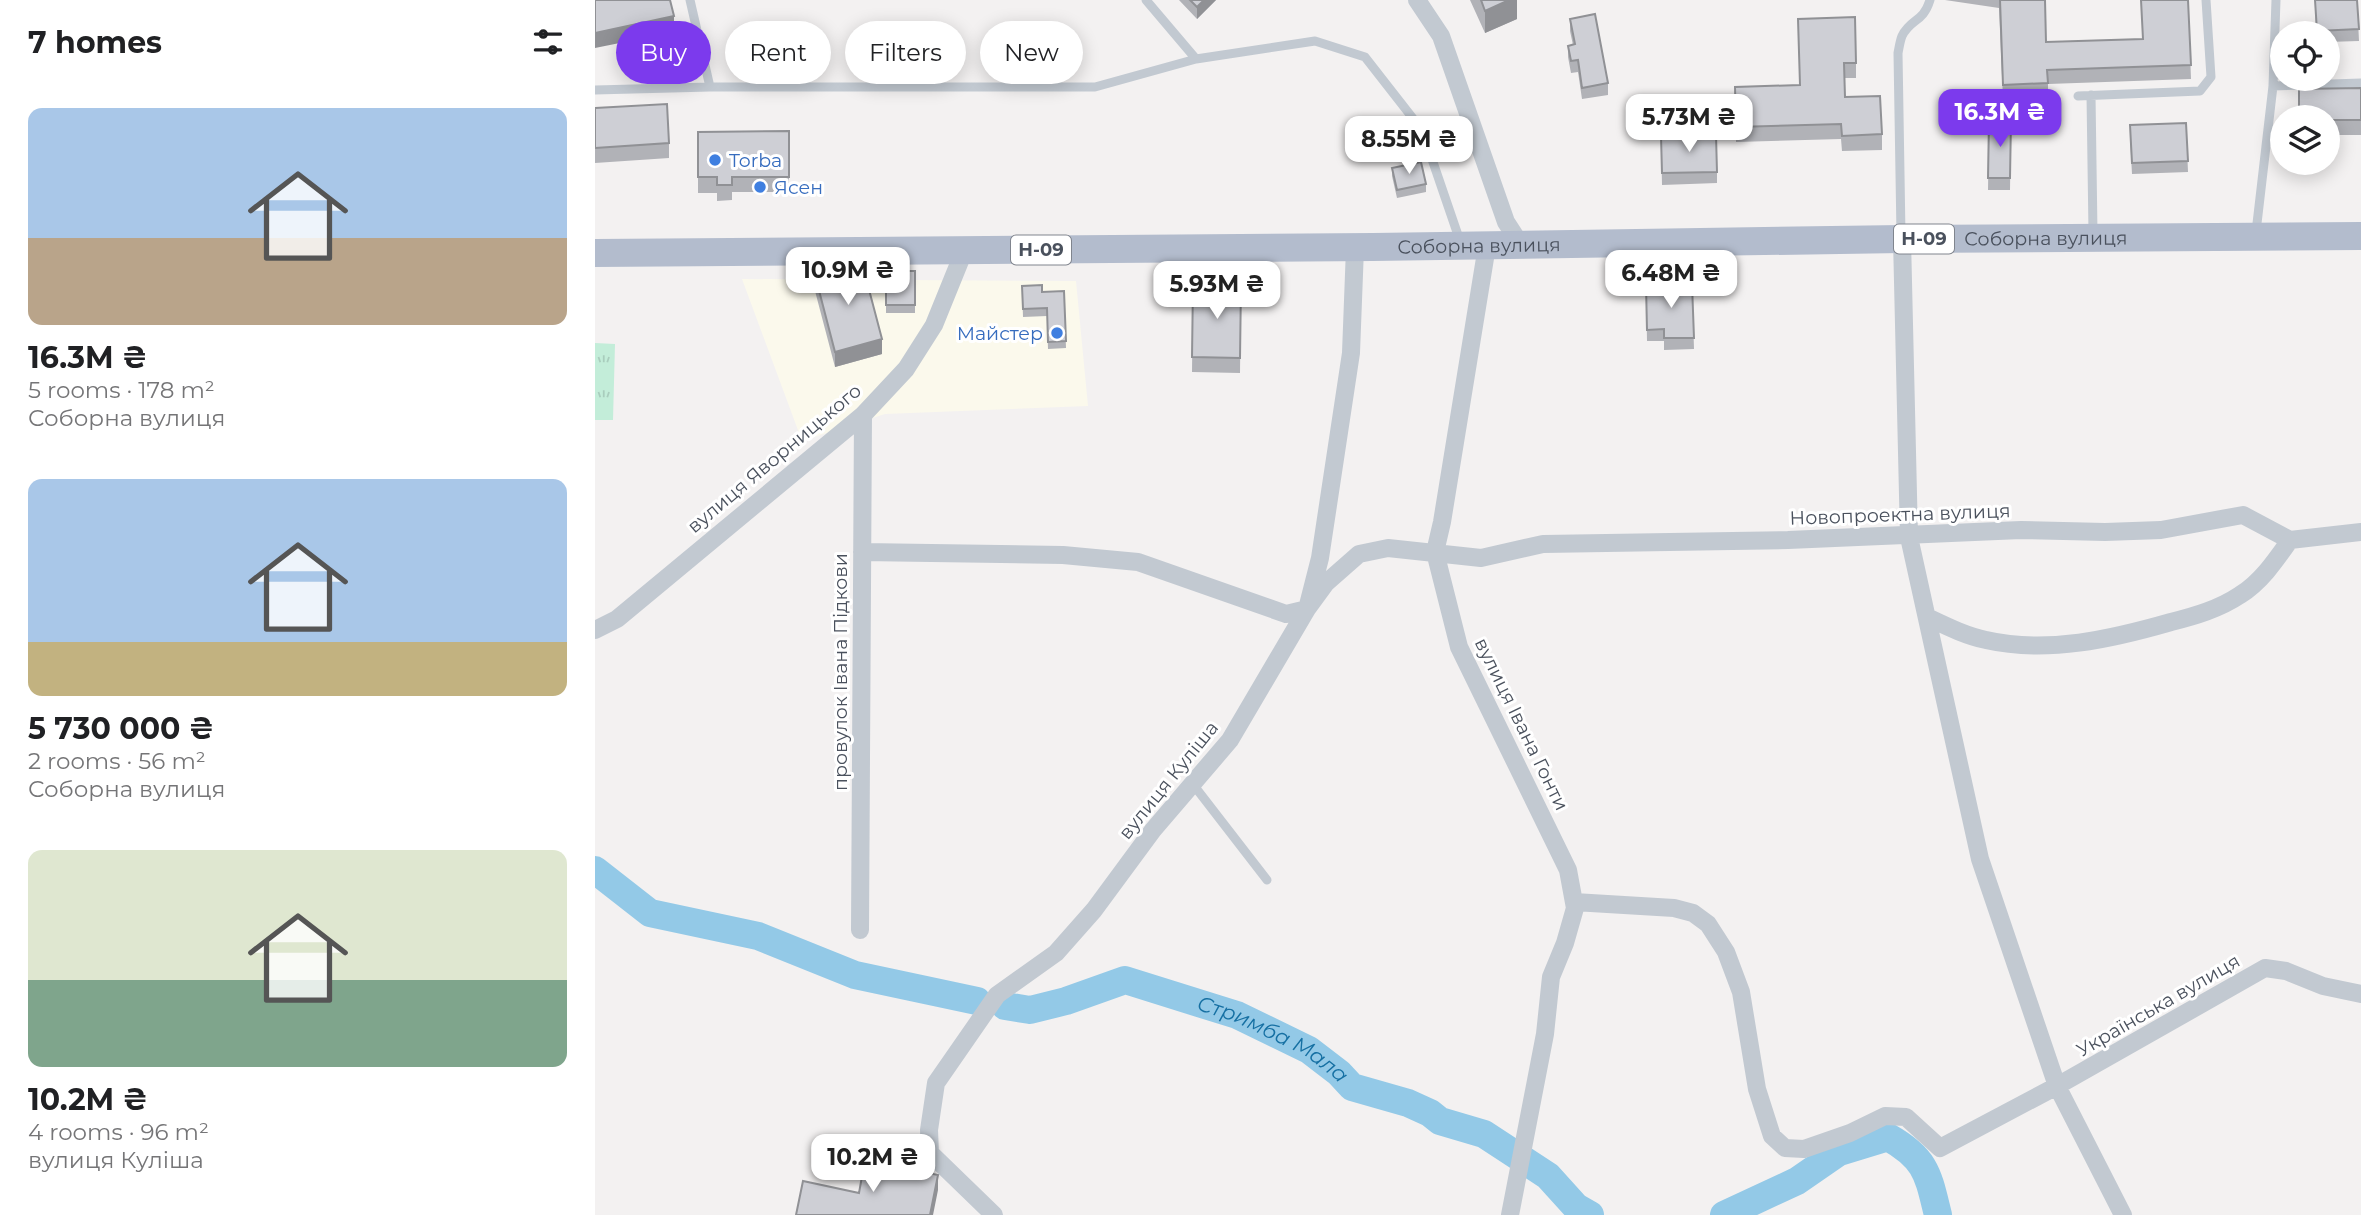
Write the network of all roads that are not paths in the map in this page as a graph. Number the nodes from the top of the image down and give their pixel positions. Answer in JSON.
{"nodes":[{"id":1,"x":690,"y":0,"type":"edge"},
{"id":2,"x":1146,"y":0,"type":"edge"},
{"id":3,"x":1417,"y":0,"type":"edge"},
{"id":4,"x":1930,"y":0,"type":"edge"},
{"id":5,"x":2206,"y":0,"type":"edge"},
{"id":6,"x":2276,"y":0,"type":"edge"},
{"id":7,"x":2275,"y":21,"type":"edge"},
{"id":8,"x":1196,"y":59,"type":"junction"},
{"id":9,"x":2361,"y":83,"type":"edge"},
{"id":10,"x":2340,"y":84,"type":"edge"},
{"id":11,"x":710,"y":87,"type":"junction"},
{"id":12,"x":595,"y":90,"type":"edge"},
{"id":13,"x":2272,"y":91,"type":"edge"},
{"id":14,"x":2091,"y":95,"type":"junction"},
{"id":15,"x":2078,"y":96,"type":"dead end"},
{"id":16,"x":2361,"y":236,"type":"edge"},
{"id":17,"x":2256,"y":238,"type":"junction"},
{"id":18,"x":1902,"y":239,"type":"junction"},
{"id":19,"x":2093,"y":239,"type":"junction"},
{"id":20,"x":1521,"y":245,"type":"junction"},
{"id":21,"x":1475,"y":246,"type":"junction"},
{"id":22,"x":1355,"y":247,"type":"junction"},
{"id":23,"x":964,"y":251,"type":"junction"},
{"id":24,"x":595,"y":253,"type":"edge"},
{"id":25,"x":863,"y":415,"type":"junction"},
{"id":26,"x":2361,"y":532,"type":"edge"},
{"id":27,"x":1909,"y":537,"type":"junction"},
{"id":28,"x":2290,"y":540,"type":"junction"},
{"id":29,"x":862,"y":552,"type":"junction"},
{"id":30,"x":1435,"y":552,"type":"junction"},
{"id":31,"x":1307,"y":609,"type":"junction"},
{"id":32,"x":1927,"y":617,"type":"junction"},
{"id":33,"x":595,"y":630,"type":"edge"},
{"id":34,"x":1192,"y":783,"type":"junction"},
{"id":35,"x":1267,"y":880,"type":"dead end"},
{"id":36,"x":1574,"y":902,"type":"junction"},
{"id":37,"x":860,"y":930,"type":"dead end"},
{"id":38,"x":2361,"y":994,"type":"edge"},
{"id":39,"x":2057,"y":1086,"type":"junction"},
{"id":40,"x":1510,"y":1208,"type":"edge"},
{"id":41,"x":994,"y":1215,"type":"edge"},
{"id":42,"x":2123,"y":1215,"type":"edge"}],
"edges":[{"from":1,"to":11,"type":"lane"},
{"from":2,"to":8,"type":"lane"},
{"from":3,"to":20,"type":"street"},
{"from":4,"to":18,"type":"lane"},
{"from":5,"to":14,"type":"lane"},
{"from":6,"to":7,"type":"lane"},
{"from":8,"to":11,"type":"lane"},
{"from":8,"to":21,"type":"lane"},
{"from":9,"to":10,"type":"lane"},
{"from":11,"to":12,"type":"lane"},
{"from":13,"to":17,"type":"lane"},
{"from":14,"to":15,"type":"lane"},
{"from":14,"to":19,"type":"lane"},
{"from":16,"to":17,"type":"main road","name":"Соборна вулиця","number":"Н-09"},
{"from":17,"to":19,"type":"main road","name":"Соборна вулиця","number":"Н-09"},
{"from":18,"to":19,"type":"main road","name":"Соборна вулиця","number":"Н-09"},
{"from":18,"to":20,"type":"main road","name":"Соборна вулиця","number":"Н-09"},
{"from":18,"to":27,"type":"street"},
{"from":20,"to":21,"type":"main road","name":"Соборна вулиця","number":"Н-09"},
{"from":21,"to":22,"type":"main road","name":"Соборна вулиця","number":"Н-09"},
{"from":21,"to":30,"type":"street","name":"вулиця Івана Гонти"},
{"from":22,"to":23,"type":"main road","name":"Соборна вулиця","number":"Н-09"},
{"from":22,"to":31,"type":"street","name":"вулиця Куліша"},
{"from":23,"to":24,"type":"main road","name":"Соборна вулиця","number":"Н-09"},
{"from":23,"to":25,"type":"street","name":"вулиця Яворницького"},
{"from":25,"to":29,"type":"street","name":"провулок Івана Підкови"},
{"from":25,"to":33,"type":"street","name":"вулиця Яворницького"},
{"from":26,"to":28,"type":"street"},
{"from":27,"to":28,"type":"street","name":"Новопроектна вулиця"},
{"from":27,"to":30,"type":"street","name":"Новопроектна вулиця"},
{"from":27,"to":32,"type":"street"},
{"from":28,"to":32,"type":"street"},
{"from":29,"to":31,"type":"street"},
{"from":29,"to":37,"type":"street","name":"провулок Івана Підкови"},
{"from":30,"to":31,"type":"street","name":"Новопроектна вулиця"},
{"from":30,"to":36,"type":"street","name":"вулиця Івана Гонти"},
{"from":31,"to":34,"type":"street","name":"вулиця Куліша"},
{"from":32,"to":39,"type":"street"},
{"from":34,"to":35,"type":"lane"},
{"from":34,"to":41,"type":"street","name":"вулиця Куліша"},
{"from":36,"to":39,"type":"street","name":"Українська вулиця"},
{"from":36,"to":40,"type":"street","name":"вулиця Івана Гонти"},
{"from":38,"to":39,"type":"street","name":"Українська вулиця"},
{"from":39,"to":42,"type":"street"}]}
